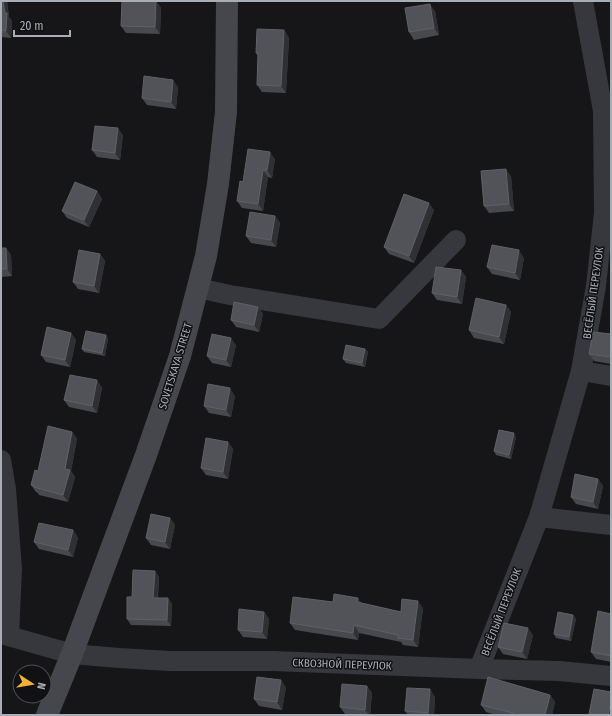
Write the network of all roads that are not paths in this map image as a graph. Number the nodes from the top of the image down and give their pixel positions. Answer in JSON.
{"nodes":[{"id":1,"x":227,"y":1,"type":"edge"},
{"id":2,"x":583,"y":1,"type":"edge"},
{"id":3,"x":456,"y":240,"type":"dead end"},
{"id":4,"x":198,"y":288,"type":"junction"},
{"id":5,"x":581,"y":371,"type":"junction"},
{"id":6,"x":611,"y":376,"type":"edge"},
{"id":7,"x":1,"y":460,"type":"edge"},
{"id":8,"x":539,"y":517,"type":"junction"},
{"id":9,"x":611,"y":525,"type":"edge"},
{"id":10,"x":5,"y":635,"type":"edge"},
{"id":11,"x":72,"y":654,"type":"junction"},
{"id":12,"x":479,"y":669,"type":"junction"},
{"id":13,"x":611,"y":676,"type":"edge"},
{"id":14,"x":48,"y":715,"type":"edge"}],
"edges":[{"from":1,"to":4,"type":"main road","name":"SOVETSKAYA STREET"},
{"from":2,"to":5,"type":"street","name":"ВЕСЁЛЫЙ ПЕРЕУЛОК"},
{"from":3,"to":4,"type":"street"},
{"from":4,"to":11,"type":"main road","name":"SOVETSKAYA STREET"},
{"from":5,"to":6,"type":"street"},
{"from":5,"to":8,"type":"street","name":"ВЕСЁЛЫЙ ПЕРЕУЛОК"},
{"from":7,"to":10,"type":"street"},
{"from":8,"to":9,"type":"street"},
{"from":8,"to":12,"type":"street","name":"ВЕСЁЛЫЙ ПЕРЕУЛОК"},
{"from":10,"to":11,"type":"street","name":"СКВОЗНОЙ ПЕРЕУЛОК"},
{"from":11,"to":12,"type":"street","name":"СКВОЗНОЙ ПЕРЕУЛОК"},
{"from":11,"to":14,"type":"main road","name":"SOVETSKAYA STREET"},
{"from":12,"to":13,"type":"street","name":"СКВОЗНОЙ ПЕРЕУЛОК"}]}
